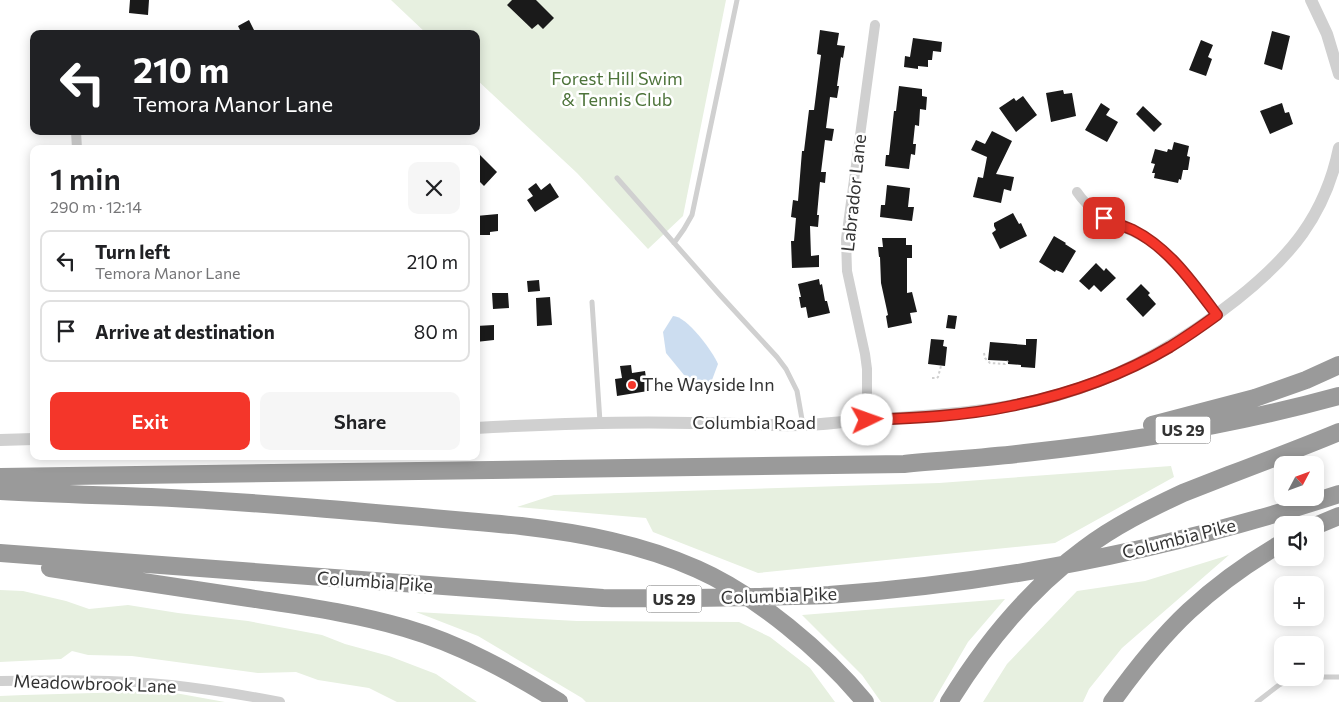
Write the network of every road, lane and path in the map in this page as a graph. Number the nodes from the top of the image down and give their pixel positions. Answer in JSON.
{"nodes":[{"id":1,"x":737,"y":0,"type":"edge"},
{"id":2,"x":1310,"y":0,"type":"edge"},
{"id":3,"x":875,"y":25,"type":"dead end"},
{"id":4,"x":1339,"y":74,"type":"edge"},
{"id":5,"x":1339,"y":148,"type":"edge"},
{"id":6,"x":617,"y":178,"type":"dead end"},
{"id":7,"x":1077,"y":192,"type":"dead end"},
{"id":8,"x":674,"y":243,"type":"junction"},
{"id":9,"x":592,"y":302,"type":"dead end"},
{"id":10,"x":1217,"y":315,"type":"junction"},
{"id":11,"x":984,"y":353,"type":"dead end"},
{"id":12,"x":1008,"y":361,"type":"dead end"},
{"id":13,"x":1339,"y":365,"type":"edge"},
{"id":14,"x":941,"y":366,"type":"dead end"},
{"id":15,"x":932,"y":378,"type":"dead end"},
{"id":16,"x":1339,"y":396,"type":"edge"},
{"id":17,"x":867,"y":420,"type":"junction"},
{"id":18,"x":600,"y":423,"type":"junction"},
{"id":19,"x":803,"y":425,"type":"junction"},
{"id":20,"x":480,"y":428,"type":"edge"},
{"id":21,"x":1339,"y":432,"type":"edge"},
{"id":22,"x":30,"y":439,"type":"edge"},
{"id":23,"x":0,"y":440,"type":"edge"},
{"id":24,"x":1025,"y":454,"type":"junction"},
{"id":25,"x":0,"y":478,"type":"edge"},
{"id":26,"x":0,"y":491,"type":"edge"},
{"id":27,"x":1339,"y":494,"type":"edge"},
{"id":28,"x":1339,"y":516,"type":"edge"},
{"id":29,"x":1324,"y":522,"type":"edge"},
{"id":30,"x":1274,"y":548,"type":"edge"},
{"id":31,"x":0,"y":553,"type":"edge"},
{"id":32,"x":0,"y":560,"type":"edge"},
{"id":33,"x":1324,"y":677,"type":"edge"},
{"id":34,"x":1339,"y":677,"type":"edge"},
{"id":35,"x":0,"y":681,"type":"edge"},
{"id":36,"x":1278,"y":686,"type":"edge"},
{"id":37,"x":280,"y":702,"type":"edge"},
{"id":38,"x":559,"y":702,"type":"edge"},
{"id":39,"x":865,"y":702,"type":"edge"},
{"id":40,"x":949,"y":702,"type":"edge"},
{"id":41,"x":1112,"y":702,"type":"edge"},
{"id":42,"x":1257,"y":702,"type":"edge"}],
"edges":[{"from":1,"to":8,"type":"lane"},
{"from":2,"to":4,"type":"street"},
{"from":3,"to":17,"type":"street","name":"Labrador Lane"},
{"from":5,"to":10,"type":"street","name":"Columbia Road"},
{"from":6,"to":8,"type":"lane"},
{"from":7,"to":10,"type":"street"},
{"from":8,"to":19,"type":"lane"},
{"from":9,"to":18,"type":"lane"},
{"from":10,"to":17,"type":"street","name":"Columbia Road"},
{"from":11,"to":12,"type":"path"},
{"from":13,"to":24,"type":"highway"},
{"from":14,"to":15,"type":"path"},
{"from":16,"to":24,"type":"highway","number":"US 29"},
{"from":17,"to":19,"type":"street","name":"Columbia Road"},
{"from":18,"to":19,"type":"street","name":"Columbia Road"},
{"from":18,"to":20,"type":"street","name":"Columbia Road"},
{"from":21,"to":40,"type":"highway"},
{"from":22,"to":23,"type":"street"},
{"from":24,"to":25,"type":"highway","number":"US 29"},
{"from":26,"to":39,"type":"highway"},
{"from":27,"to":31,"type":"highway","name":"Columbia Pike","number":"US 29"},
{"from":28,"to":29,"type":"highway"},
{"from":30,"to":41,"type":"highway"},
{"from":32,"to":38,"type":"highway"},
{"from":33,"to":34,"type":"lane"},
{"from":35,"to":37,"type":"street","name":"Meadowbrook Lane"},
{"from":36,"to":42,"type":"lane"}]}
